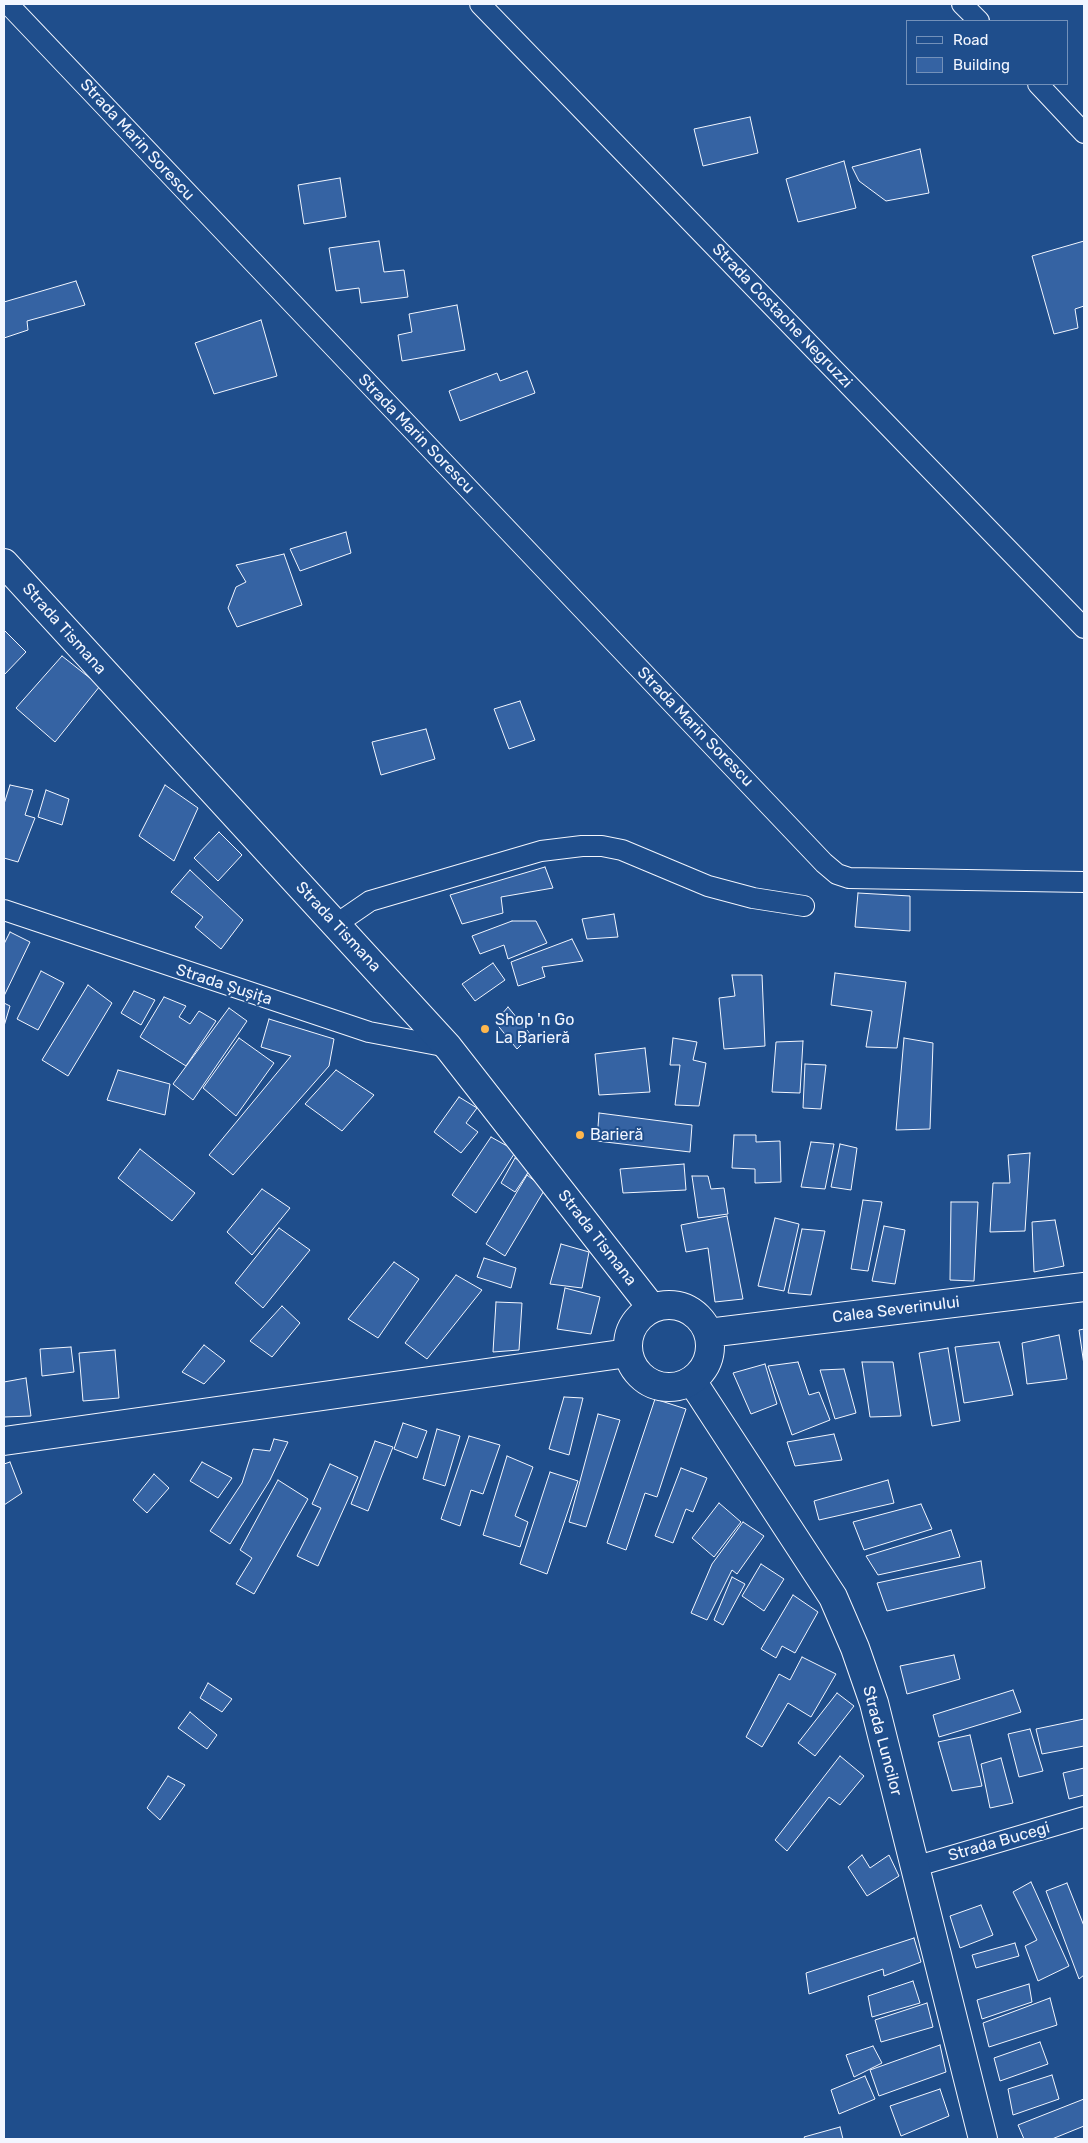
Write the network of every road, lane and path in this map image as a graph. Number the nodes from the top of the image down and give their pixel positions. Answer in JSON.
{"nodes":[{"id":1,"x":8,"y":4,"type":"edge"},
{"id":2,"x":480,"y":4,"type":"edge"},
{"id":3,"x":962,"y":4,"type":"edge"},
{"id":4,"x":978,"y":20,"type":"edge"},
{"id":5,"x":1039,"y":85,"type":"edge"},
{"id":6,"x":1084,"y":133,"type":"edge"},
{"id":7,"x":4,"y":563,"type":"edge"},
{"id":8,"x":1084,"y":628,"type":"edge"},
{"id":9,"x":1084,"y":882,"type":"edge"},
{"id":10,"x":804,"y":906,"type":"dead end"},
{"id":11,"x":4,"y":910,"type":"edge"},
{"id":12,"x":335,"y":924,"type":"junction"},
{"id":13,"x":448,"y":1047,"type":"junction"},
{"id":14,"x":1084,"y":1287,"type":"edge"},
{"id":15,"x":652,"y":1308,"type":"junction"},
{"id":16,"x":708,"y":1333,"type":"junction"},
{"id":17,"x":628,"y":1353,"type":"junction"},
{"id":18,"x":692,"y":1380,"type":"junction"},
{"id":19,"x":4,"y":1441,"type":"edge"},
{"id":20,"x":1084,"y":1817,"type":"edge"},
{"id":21,"x":914,"y":1867,"type":"junction"},
{"id":22,"x":983,"y":2139,"type":"edge"}],
"edges":[{"from":1,"to":9,"type":"street","name":"Strada Marin Sorescu"},
{"from":2,"to":8,"type":"street","name":"Strada Costache Negruzzi"},
{"from":3,"to":4,"type":"street"},
{"from":5,"to":6,"type":"street"},
{"from":7,"to":12,"type":"main road","name":"Strada Tismana"},
{"from":10,"to":12,"type":"street"},
{"from":11,"to":13,"type":"street","name":"Strada Șușița"},
{"from":12,"to":13,"type":"main road","name":"Strada Tismana"},
{"from":13,"to":15,"type":"main road","name":"Strada Tismana"},
{"from":14,"to":16,"type":"main road","name":"Calea Severinului"},
{"from":15,"to":16,"type":"main road"},
{"from":15,"to":17,"type":"main road"},
{"from":16,"to":18,"type":"main road"},
{"from":17,"to":18,"type":"main road"},
{"from":17,"to":19,"type":"main road"},
{"from":18,"to":21,"type":"main road","name":"Strada Luncilor"},
{"from":20,"to":21,"type":"street","name":"Strada Bucegi"},
{"from":21,"to":22,"type":"main road","name":"Strada Luncilor"}]}
